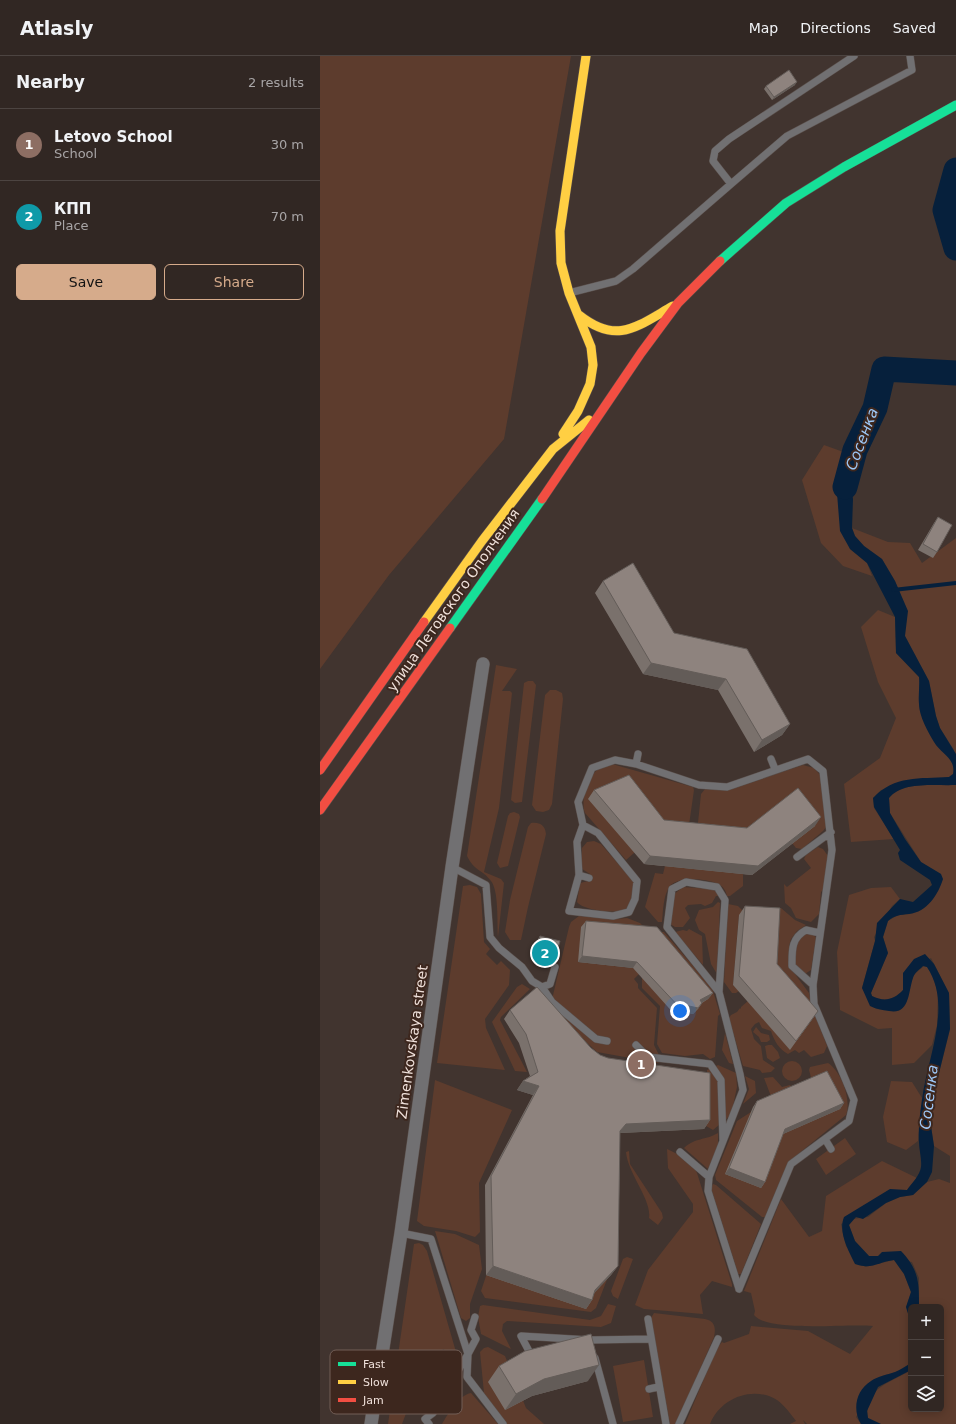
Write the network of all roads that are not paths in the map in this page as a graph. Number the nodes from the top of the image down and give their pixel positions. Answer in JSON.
{"nodes":[{"id":1,"x":586,"y":56,"type":"edge"},
{"id":2,"x":854,"y":56,"type":"edge"},
{"id":3,"x":910,"y":56,"type":"edge"},
{"id":4,"x":954,"y":106,"type":"edge"},
{"id":5,"x":731,"y":184,"type":"junction"},
{"id":6,"x":569,"y":293,"type":"junction"},
{"id":7,"x":678,"y":303,"type":"junction"},
{"id":8,"x":579,"y":315,"type":"junction"},
{"id":9,"x":607,"y":405,"type":"junction"},
{"id":10,"x":553,"y":449,"type":"junction"},
{"id":11,"x":483,"y":664,"type":"dead end"},
{"id":12,"x":638,"y":754,"type":"dead end"},
{"id":13,"x":771,"y":759,"type":"dead end"},
{"id":14,"x":636,"y":764,"type":"junction"},
{"id":15,"x":775,"y":769,"type":"junction"},
{"id":16,"x":320,"y":770,"type":"edge"},
{"id":17,"x":320,"y":810,"type":"edge"},
{"id":18,"x":583,"y":825,"type":"junction"},
{"id":19,"x":831,"y":832,"type":"junction"},
{"id":20,"x":797,"y":857,"type":"dead end"},
{"id":21,"x":452,"y":867,"type":"junction"},
{"id":22,"x":579,"y":875,"type":"junction"},
{"id":23,"x":589,"y":878,"type":"dead end"},
{"id":24,"x":820,"y":933,"type":"junction"},
{"id":25,"x":555,"y":968,"type":"dead end"},
{"id":26,"x":813,"y":985,"type":"junction"},
{"id":27,"x":542,"y":987,"type":"junction"},
{"id":28,"x":719,"y":992,"type":"junction"},
{"id":29,"x":607,"y":1041,"type":"dead end"},
{"id":30,"x":636,"y":1045,"type":"dead end"},
{"id":31,"x":824,"y":1139,"type":"junction"},
{"id":32,"x":723,"y":1142,"type":"junction"},
{"id":33,"x":830,"y":1149,"type":"dead end"},
{"id":34,"x":680,"y":1152,"type":"dead end"},
{"id":35,"x":709,"y":1176,"type":"junction"},
{"id":36,"x":401,"y":1233,"type":"junction"},
{"id":37,"x":475,"y":1317,"type":"dead end"},
{"id":38,"x":648,"y":1319,"type":"dead end"},
{"id":39,"x":651,"y":1339,"type":"junction"},
{"id":40,"x":718,"y":1339,"type":"dead end"},
{"id":41,"x":590,"y":1340,"type":"junction"},
{"id":42,"x":383,"y":1350,"type":"edge"},
{"id":43,"x":530,"y":1353,"type":"edge"},
{"id":44,"x":468,"y":1354,"type":"junction"},
{"id":45,"x":462,"y":1364,"type":"edge"},
{"id":46,"x":658,"y":1387,"type":"junction"},
{"id":47,"x":649,"y":1388,"type":"dead end"},
{"id":48,"x":373,"y":1414,"type":"edge"},
{"id":49,"x":431,"y":1414,"type":"edge"},
{"id":50,"x":371,"y":1424,"type":"edge"},
{"id":51,"x":429,"y":1424,"type":"edge"},
{"id":52,"x":503,"y":1424,"type":"edge"},
{"id":53,"x":613,"y":1424,"type":"edge"},
{"id":54,"x":666,"y":1424,"type":"edge"},
{"id":55,"x":679,"y":1424,"type":"edge"}],
"edges":[{"from":1,"to":6,"type":"main road"},
{"from":2,"to":5,"type":"lane"},
{"from":3,"to":5,"type":"lane"},
{"from":4,"to":7,"type":"main road","name":"улица Летовского Ополчения"},
{"from":5,"to":6,"type":"lane"},
{"from":6,"to":8,"type":"main road"},
{"from":7,"to":8,"type":"main road"},
{"from":7,"to":9,"type":"main road","name":"улица Летовского Ополчения"},
{"from":8,"to":10,"type":"main road"},
{"from":9,"to":10,"type":"main road","name":"улица Летовского Ополчения"},
{"from":9,"to":17,"type":"main road","name":"улица Летовского Ополчения"},
{"from":10,"to":16,"type":"main road","name":"улица Летовского Ополчения"},
{"from":11,"to":21,"type":"street","name":"Zimenkovskaya street"},
{"from":12,"to":14,"type":"lane"},
{"from":13,"to":15,"type":"lane"},
{"from":14,"to":15,"type":"lane"},
{"from":14,"to":18,"type":"lane"},
{"from":15,"to":19,"type":"lane"},
{"from":18,"to":22,"type":"lane"},
{"from":18,"to":22,"type":"lane"},
{"from":19,"to":20,"type":"lane"},
{"from":19,"to":24,"type":"lane"},
{"from":21,"to":27,"type":"lane"},
{"from":21,"to":36,"type":"street","name":"Zimenkovskaya street"},
{"from":22,"to":23,"type":"lane"},
{"from":24,"to":26,"type":"lane"},
{"from":24,"to":26,"type":"lane"},
{"from":25,"to":27,"type":"lane"},
{"from":26,"to":31,"type":"lane"},
{"from":27,"to":29,"type":"lane"},
{"from":28,"to":28,"type":"lane"},
{"from":28,"to":32,"type":"lane"},
{"from":30,"to":32,"type":"lane"},
{"from":31,"to":33,"type":"lane"},
{"from":31,"to":35,"type":"lane"},
{"from":32,"to":35,"type":"lane"},
{"from":34,"to":35,"type":"lane"},
{"from":36,"to":42,"type":"street","name":"Zimenkovskaya street"},
{"from":36,"to":44,"type":"lane"},
{"from":37,"to":44,"type":"lane"},
{"from":38,"to":39,"type":"lane"},
{"from":39,"to":41,"type":"lane"},
{"from":39,"to":46,"type":"lane"},
{"from":40,"to":55,"type":"lane"},
{"from":41,"to":43,"type":"lane"},
{"from":41,"to":53,"type":"lane"},
{"from":44,"to":45,"type":"lane"},
{"from":44,"to":52,"type":"lane"},
{"from":46,"to":47,"type":"lane"},
{"from":46,"to":54,"type":"lane"},
{"from":48,"to":50,"type":"street","name":"Zimenkovskaya street"},
{"from":49,"to":51,"type":"lane"}]}
